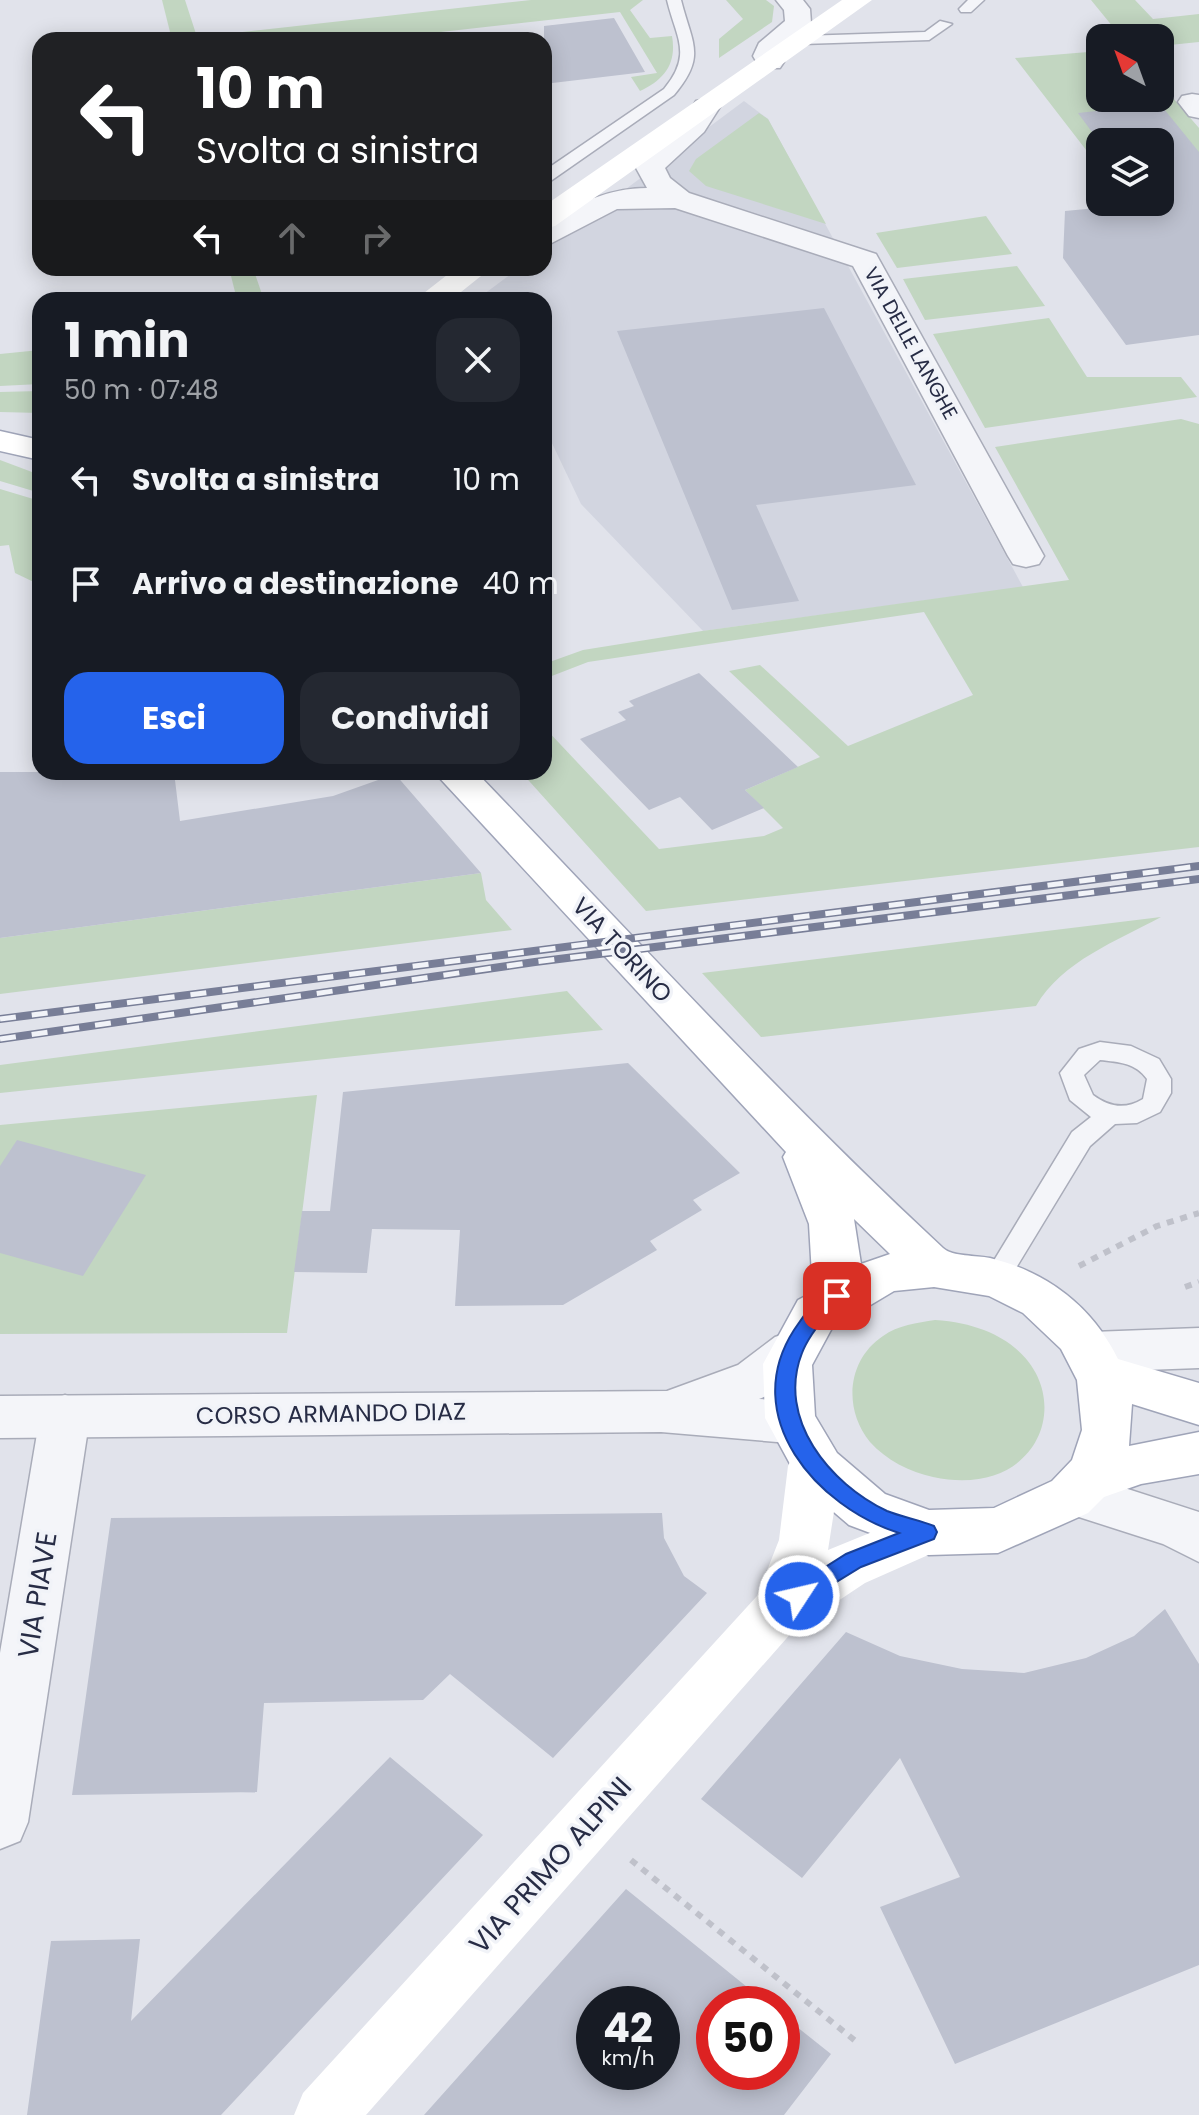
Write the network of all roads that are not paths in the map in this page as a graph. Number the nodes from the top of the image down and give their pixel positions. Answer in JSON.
{"nodes":[{"id":1,"x":674,"y":0,"type":"edge"},
{"id":2,"x":789,"y":0,"type":"edge"},
{"id":3,"x":859,"y":0,"type":"edge"},
{"id":4,"x":945,"y":24,"type":"dead end"},
{"id":5,"x":802,"y":40,"type":"junction"},
{"id":6,"x":770,"y":62,"type":"junction"},
{"id":7,"x":706,"y":107,"type":"junction"},
{"id":8,"x":552,"y":173,"type":"edge"},
{"id":9,"x":552,"y":179,"type":"edge"},
{"id":10,"x":587,"y":190,"type":"junction"},
{"id":11,"x":679,"y":199,"type":"junction"},
{"id":12,"x":552,"y":214,"type":"edge"},
{"id":13,"x":552,"y":233,"type":"edge"},
{"id":14,"x":465,"y":276,"type":"edge"},
{"id":15,"x":442,"y":292,"type":"edge"},
{"id":16,"x":32,"y":432,"type":"edge"},
{"id":17,"x":0,"y":433,"type":"edge"},
{"id":18,"x":0,"y":441,"type":"edge"},
{"id":19,"x":32,"y":448,"type":"edge"},
{"id":20,"x":1026,"y":556,"type":"dead end"},
{"id":21,"x":462,"y":780,"type":"edge"},
{"id":22,"x":1083,"y":1101,"type":"junction"},
{"id":23,"x":1111,"y":1114,"type":"junction"},
{"id":24,"x":789,"y":1127,"type":"junction"},
{"id":25,"x":1081,"y":1139,"type":"junction"},
{"id":26,"x":934,"y":1268,"type":"junction"},
{"id":27,"x":996,"y":1279,"type":"junction"},
{"id":28,"x":837,"y":1296,"type":"junction"},
{"id":29,"x":1199,"y":1348,"type":"edge"},
{"id":30,"x":792,"y":1351,"type":"junction"},
{"id":31,"x":1097,"y":1364,"type":"junction"},
{"id":32,"x":1199,"y":1404,"type":"edge"},
{"id":33,"x":661,"y":1411,"type":"junction"},
{"id":34,"x":65,"y":1416,"type":"junction"},
{"id":35,"x":0,"y":1417,"type":"edge"},
{"id":36,"x":801,"y":1444,"type":"junction"},
{"id":37,"x":1199,"y":1453,"type":"edge"},
{"id":38,"x":1081,"y":1487,"type":"junction"},
{"id":39,"x":926,"y":1532,"type":"junction"},
{"id":40,"x":1199,"y":1539,"type":"edge"},
{"id":41,"x":774,"y":1614,"type":"junction"},
{"id":42,"x":0,"y":1822,"type":"edge"},
{"id":43,"x":327,"y":2114,"type":"edge"}],
"edges":[{"from":1,"to":8,"type":"lane"},
{"from":2,"to":6,"type":"street"},
{"from":3,"to":5,"type":"main road","name":"VIA DELLE LANGHE"},
{"from":4,"to":5,"type":"lane"},
{"from":5,"to":6,"type":"main road","name":"VIA DELLE LANGHE"},
{"from":6,"to":7,"type":"main road","name":"VIA DELLE LANGHE"},
{"from":7,"to":10,"type":"main road","name":"VIA DELLE LANGHE"},
{"from":7,"to":11,"type":"street","name":"VIA DELLE LANGHE"},
{"from":9,"to":10,"type":"lane"},
{"from":10,"to":12,"type":"main road","name":"VIA DELLE LANGHE"},
{"from":11,"to":13,"type":"street","name":"VIA DELLE LANGHE"},
{"from":11,"to":20,"type":"street","name":"VIA DELLE LANGHE"},
{"from":14,"to":15,"type":"main road"},
{"from":16,"to":17,"type":"main road"},
{"from":18,"to":19,"type":"main road"},
{"from":21,"to":24,"type":"main road","name":"VIA TORINO"},
{"from":22,"to":23,"type":"lane"},
{"from":22,"to":23,"type":"lane"},
{"from":22,"to":25,"type":"lane"},
{"from":23,"to":25,"type":"lane"},
{"from":24,"to":26,"type":"main road","name":"VIA TORINO"},
{"from":24,"to":28,"type":"main road","name":"VIA TORINO"},
{"from":25,"to":27,"type":"lane"},
{"from":26,"to":27,"type":"main road"},
{"from":26,"to":28,"type":"main road"},
{"from":27,"to":31,"type":"main road"},
{"from":28,"to":30,"type":"main road"},
{"from":29,"to":31,"type":"street"},
{"from":30,"to":33,"type":"street","name":"CORSO ARMANDO DIAZ"},
{"from":30,"to":36,"type":"main road","name":"VIA PRIMO ALPINI"},
{"from":31,"to":32,"type":"main road"},
{"from":31,"to":38,"type":"main road"},
{"from":33,"to":34,"type":"street","name":"CORSO ARMANDO DIAZ"},
{"from":33,"to":36,"type":"street","name":"CORSO ARMANDO DIAZ"},
{"from":34,"to":35,"type":"street","name":"CORSO ARMANDO DIAZ"},
{"from":34,"to":42,"type":"street","name":"VIA PIAVE"},
{"from":36,"to":39,"type":"main road"},
{"from":36,"to":41,"type":"main road","name":"VIA PRIMO ALPINI"},
{"from":37,"to":38,"type":"main road"},
{"from":38,"to":39,"type":"main road"},
{"from":38,"to":40,"type":"street"},
{"from":39,"to":41,"type":"main road","name":"VIA PRIMO ALPINI"},
{"from":41,"to":43,"type":"main road","name":"VIA PRIMO ALPINI"}]}
